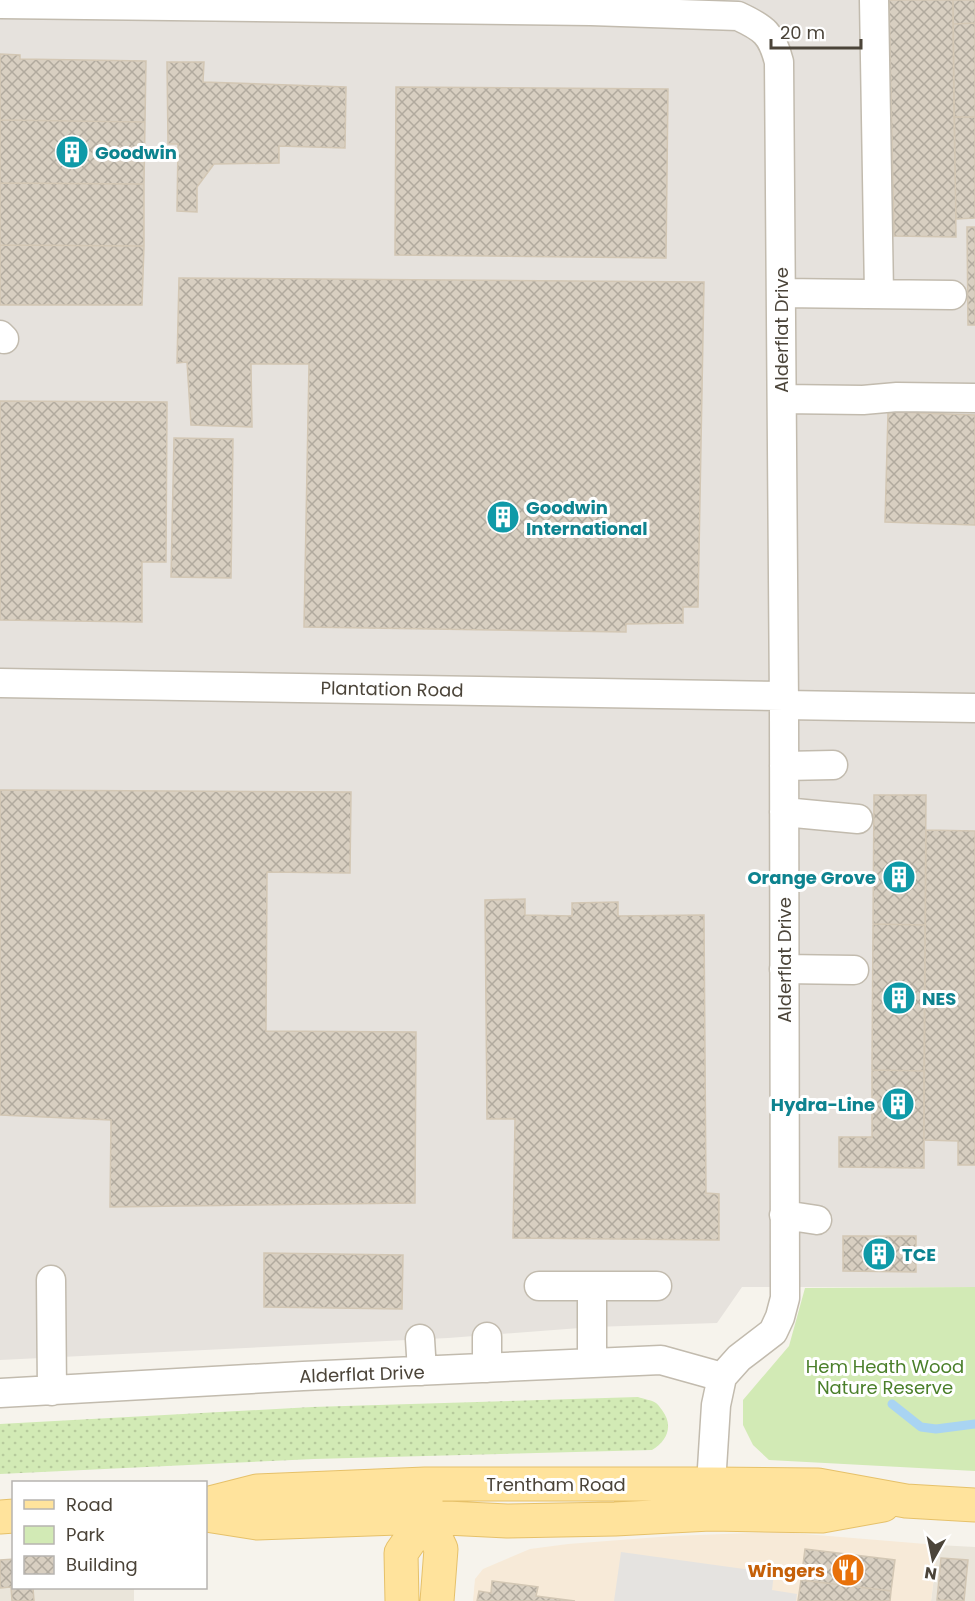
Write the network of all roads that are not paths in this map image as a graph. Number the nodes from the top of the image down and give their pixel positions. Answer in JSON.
{"nodes":[{"id":1,"x":874,"y":0,"type":"edge"},
{"id":2,"x":31,"y":2,"type":"edge"},
{"id":3,"x":0,"y":4,"type":"edge"},
{"id":4,"x":463,"y":5,"type":"edge"},
{"id":5,"x":591,"y":6,"type":"edge"},
{"id":6,"x":781,"y":293,"type":"junction"},
{"id":7,"x":879,"y":294,"type":"junction"},
{"id":8,"x":952,"y":295,"type":"dead end"},
{"id":9,"x":975,"y":398,"type":"edge"},
{"id":10,"x":782,"y":399,"type":"junction"},
{"id":11,"x":0,"y":683,"type":"edge"},
{"id":12,"x":784,"y":700,"type":"junction"},
{"id":13,"x":975,"y":708,"type":"edge"},
{"id":14,"x":834,"y":765,"type":"dead end"},
{"id":15,"x":784,"y":766,"type":"junction"},
{"id":16,"x":784,"y":812,"type":"junction"},
{"id":17,"x":858,"y":819,"type":"dead end"},
{"id":18,"x":784,"y":969,"type":"junction"},
{"id":19,"x":854,"y":970,"type":"dead end"},
{"id":20,"x":784,"y":1215,"type":"junction"},
{"id":21,"x":817,"y":1220,"type":"dead end"},
{"id":22,"x":51,"y":1280,"type":"dead end"},
{"id":23,"x":539,"y":1286,"type":"dead end"},
{"id":24,"x":592,"y":1286,"type":"junction"},
{"id":25,"x":657,"y":1286,"type":"dead end"},
{"id":26,"x":488,"y":1337,"type":"dead end"},
{"id":27,"x":420,"y":1339,"type":"dead end"},
{"id":28,"x":592,"y":1362,"type":"junction"},
{"id":29,"x":487,"y":1368,"type":"junction"},
{"id":30,"x":422,"y":1371,"type":"junction"},
{"id":31,"x":722,"y":1377,"type":"junction"},
{"id":32,"x":52,"y":1391,"type":"junction"},
{"id":33,"x":0,"y":1393,"type":"edge"},
{"id":34,"x":425,"y":1484,"type":"junction"},
{"id":35,"x":711,"y":1484,"type":"junction"},
{"id":36,"x":906,"y":1501,"type":"junction"},
{"id":37,"x":207,"y":1504,"type":"edge"},
{"id":38,"x":975,"y":1505,"type":"edge"},
{"id":39,"x":207,"y":1515,"type":"edge"},
{"id":40,"x":426,"y":1517,"type":"junction"},
{"id":41,"x":402,"y":1601,"type":"edge"},
{"id":42,"x":437,"y":1601,"type":"edge"}],
"edges":[{"from":1,"to":7,"type":"street"},
{"from":2,"to":3,"type":"street","name":"Alderflat Drive"},
{"from":2,"to":4,"type":"street","name":"Alderflat Drive"},
{"from":4,"to":5,"type":"street","name":"Alderflat Drive"},
{"from":5,"to":6,"type":"street","name":"Alderflat Drive"},
{"from":6,"to":7,"type":"street"},
{"from":6,"to":10,"type":"street","name":"Alderflat Drive"},
{"from":7,"to":8,"type":"street"},
{"from":9,"to":10,"type":"street"},
{"from":10,"to":12,"type":"street","name":"Alderflat Drive"},
{"from":11,"to":12,"type":"street","name":"Plantation Road"},
{"from":12,"to":13,"type":"street","name":"Plantation Road"},
{"from":12,"to":15,"type":"street","name":"Alderflat Drive"},
{"from":14,"to":15,"type":"street"},
{"from":15,"to":16,"type":"street","name":"Alderflat Drive"},
{"from":16,"to":17,"type":"street"},
{"from":16,"to":18,"type":"street","name":"Alderflat Drive"},
{"from":18,"to":19,"type":"street"},
{"from":18,"to":20,"type":"street","name":"Alderflat Drive"},
{"from":20,"to":21,"type":"street"},
{"from":20,"to":31,"type":"street","name":"Alderflat Drive"},
{"from":22,"to":32,"type":"street"},
{"from":23,"to":24,"type":"street"},
{"from":24,"to":25,"type":"street"},
{"from":24,"to":28,"type":"street"},
{"from":26,"to":29,"type":"street"},
{"from":27,"to":30,"type":"street"},
{"from":28,"to":29,"type":"street","name":"Alderflat Drive"},
{"from":28,"to":31,"type":"street","name":"Alderflat Drive"},
{"from":29,"to":30,"type":"street","name":"Alderflat Drive"},
{"from":30,"to":32,"type":"street","name":"Alderflat Drive"},
{"from":31,"to":35,"type":"street"},
{"from":32,"to":33,"type":"street","name":"Alderflat Drive"},
{"from":34,"to":35,"type":"main road","name":"Trentham Road"},
{"from":34,"to":37,"type":"main road","name":"Trentham Road"},
{"from":34,"to":40,"type":"main road"},
{"from":35,"to":36,"type":"main road","name":"Trentham Road"},
{"from":36,"to":38,"type":"main road","name":"Trentham Road"},
{"from":36,"to":40,"type":"main road","name":"Trentham Road"},
{"from":39,"to":40,"type":"main road","name":"Trentham Road"},
{"from":40,"to":41,"type":"main road"},
{"from":40,"to":42,"type":"main road"}]}
